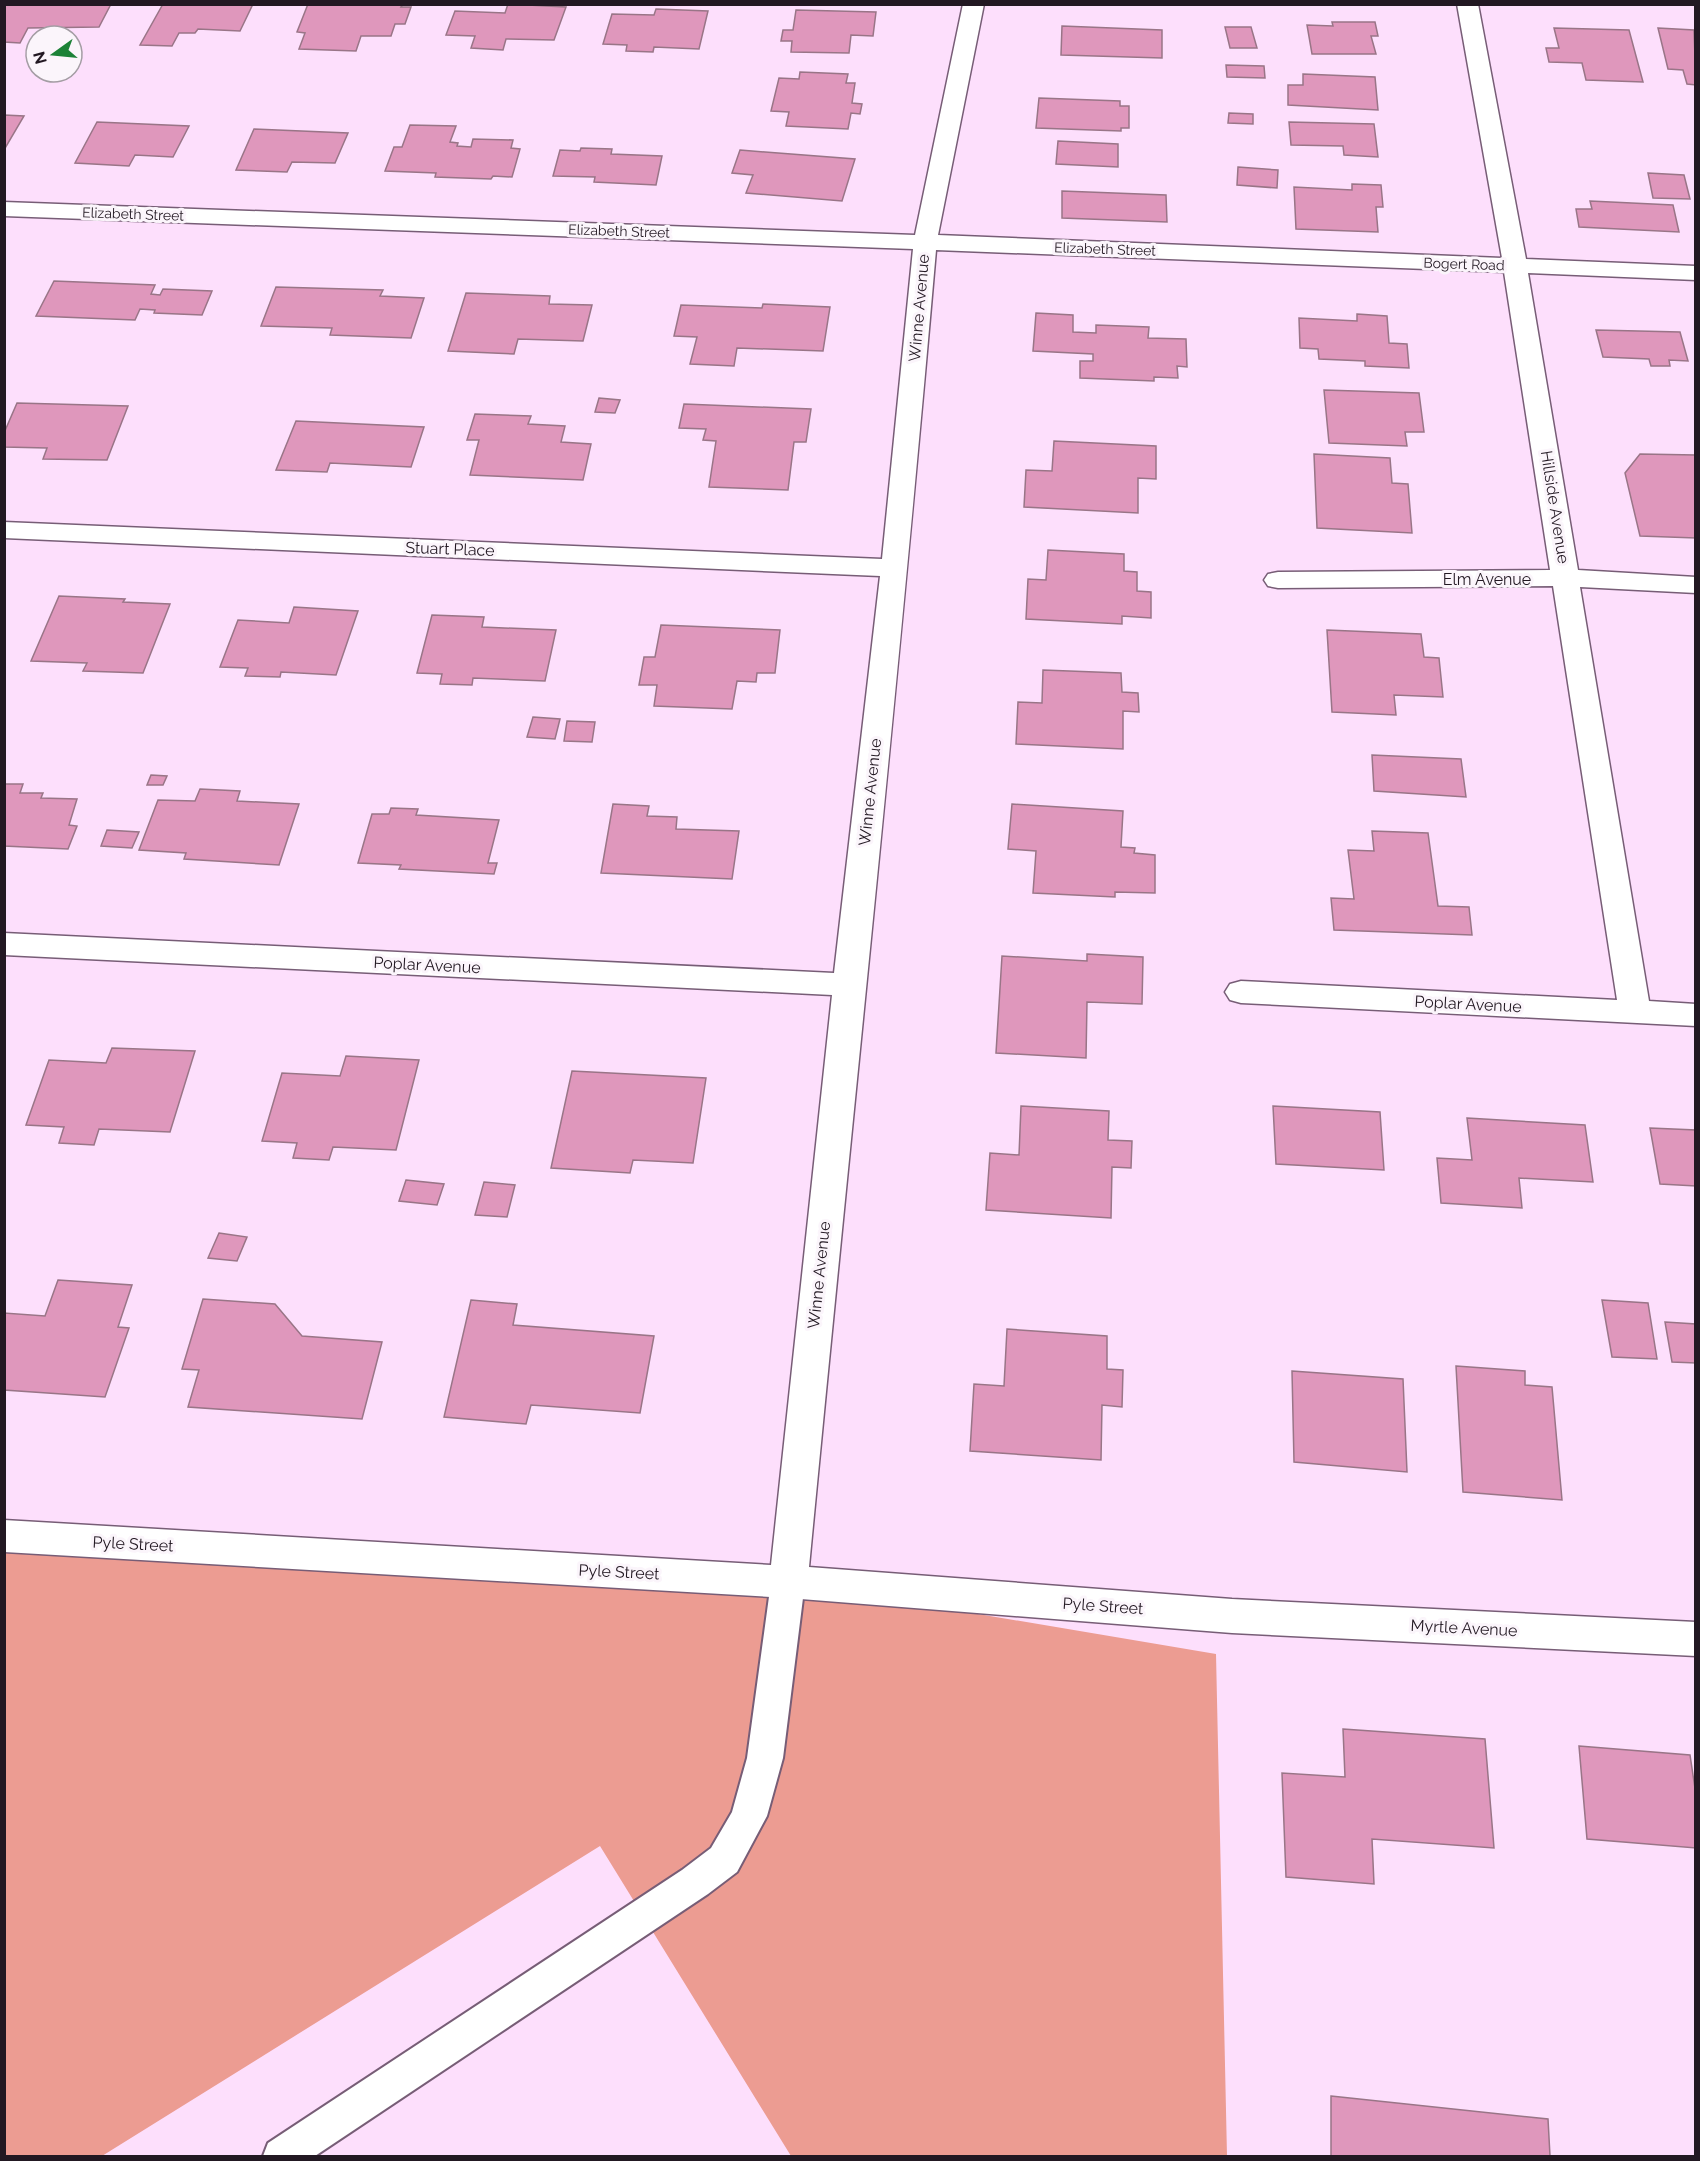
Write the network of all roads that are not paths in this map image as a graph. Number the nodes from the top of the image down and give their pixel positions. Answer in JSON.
{"nodes":[{"id":1,"x":974,"y":4,"type":"edge"},
{"id":2,"x":1467,"y":4,"type":"edge"},
{"id":3,"x":4,"y":209,"type":"edge"},
{"id":4,"x":925,"y":242,"type":"junction"},
{"id":5,"x":1233,"y":255,"type":"joint"},
{"id":6,"x":1515,"y":266,"type":"junction"},
{"id":7,"x":1695,"y":273,"type":"edge"},
{"id":8,"x":4,"y":530,"type":"edge"},
{"id":9,"x":895,"y":568,"type":"junction"},
{"id":10,"x":1566,"y":578,"type":"junction"},
{"id":11,"x":1278,"y":580,"type":"dead end"},
{"id":12,"x":1695,"y":585,"type":"edge"},
{"id":13,"x":4,"y":944,"type":"edge"},
{"id":14,"x":849,"y":985,"type":"junction"},
{"id":15,"x":1241,"y":992,"type":"dead end"},
{"id":16,"x":1635,"y":1012,"type":"junction"},
{"id":17,"x":1695,"y":1015,"type":"edge"},
{"id":18,"x":4,"y":1536,"type":"edge"},
{"id":19,"x":788,"y":1582,"type":"junction"},
{"id":20,"x":1232,"y":1616,"type":"joint"},
{"id":21,"x":1695,"y":1639,"type":"edge"},
{"id":22,"x":282,"y":2157,"type":"edge"}],
"edges":[{"from":1,"to":4,"type":"street","name":"Winne Avenue"},
{"from":2,"to":6,"type":"street","name":"Hillside Avenue"},
{"from":3,"to":4,"type":"street","name":"Elizabeth Street"},
{"from":4,"to":5,"type":"street","name":"Elizabeth Street"},
{"from":4,"to":9,"type":"street","name":"Winne Avenue"},
{"from":5,"to":6,"type":"street","name":"Bogert Road"},
{"from":6,"to":7,"type":"street","name":"Bogert Road"},
{"from":6,"to":10,"type":"street","name":"Hillside Avenue"},
{"from":8,"to":9,"type":"street","name":"Stuart Place"},
{"from":9,"to":14,"type":"street","name":"Winne Avenue"},
{"from":10,"to":11,"type":"street","name":"Elm Avenue"},
{"from":10,"to":12,"type":"street","name":"Elm Avenue"},
{"from":10,"to":16,"type":"street","name":"Hillside Avenue"},
{"from":13,"to":14,"type":"street","name":"Poplar Avenue"},
{"from":14,"to":19,"type":"street","name":"Winne Avenue"},
{"from":15,"to":16,"type":"street","name":"Poplar Avenue"},
{"from":16,"to":17,"type":"street","name":"Poplar Avenue"},
{"from":18,"to":19,"type":"street","name":"Pyle Street"},
{"from":19,"to":20,"type":"street","name":"Pyle Street"},
{"from":19,"to":22,"type":"lane"},
{"from":20,"to":21,"type":"street","name":"Myrtle Avenue"}]}
